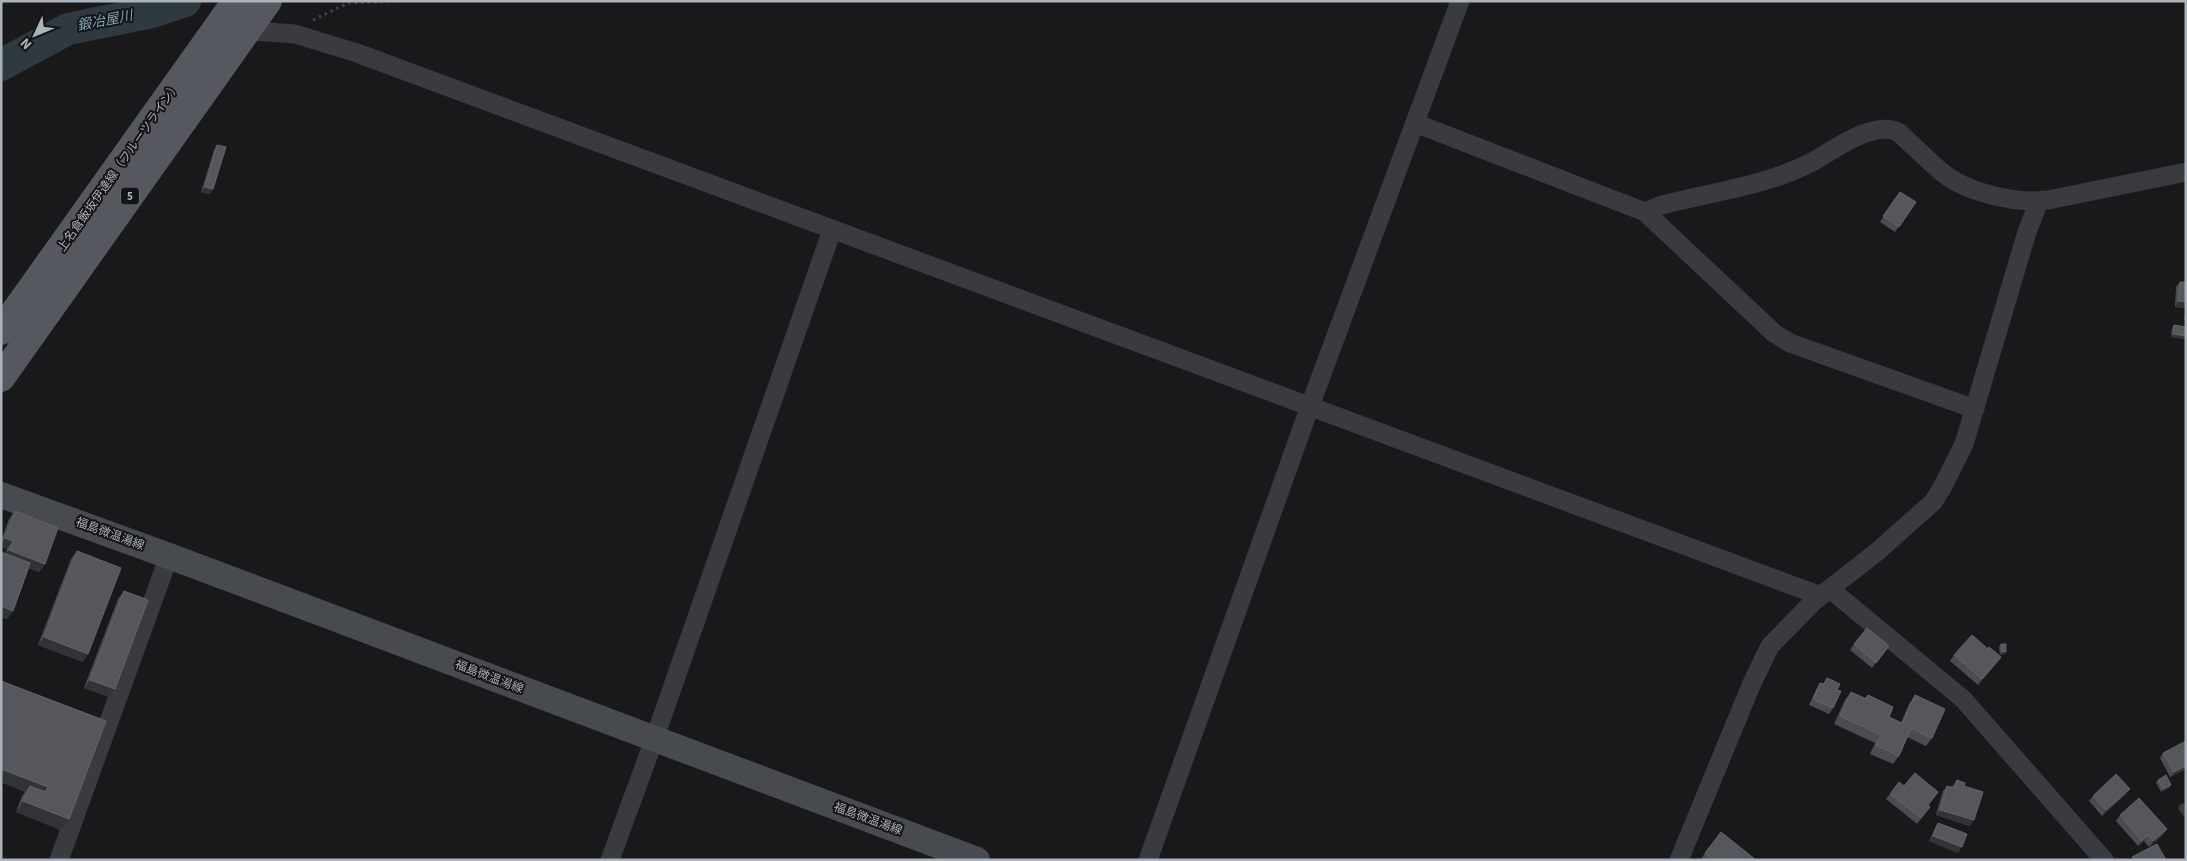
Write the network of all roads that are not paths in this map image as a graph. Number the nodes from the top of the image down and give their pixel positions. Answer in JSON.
{"nodes":[{"id":1,"x":1460,"y":1,"type":"edge"},
{"id":2,"x":243,"y":14,"type":"edge"},
{"id":3,"x":1415,"y":123,"type":"junction"},
{"id":4,"x":2186,"y":172,"type":"edge"},
{"id":5,"x":2039,"y":201,"type":"junction"},
{"id":6,"x":1645,"y":212,"type":"junction"},
{"id":7,"x":832,"y":230,"type":"junction"},
{"id":8,"x":1,"y":331,"type":"edge"},
{"id":9,"x":1,"y":378,"type":"edge"},
{"id":10,"x":1310,"y":406,"type":"junction"},
{"id":11,"x":1975,"y":409,"type":"junction"},
{"id":12,"x":1,"y":495,"type":"edge"},
{"id":13,"x":169,"y":556,"type":"junction"},
{"id":14,"x":1826,"y":593,"type":"junction"},
{"id":15,"x":654,"y":740,"type":"junction"},
{"id":16,"x":59,"y":860,"type":"edge"},
{"id":17,"x":610,"y":860,"type":"edge"},
{"id":18,"x":977,"y":860,"type":"edge"},
{"id":19,"x":1148,"y":860,"type":"edge"},
{"id":20,"x":1678,"y":860,"type":"edge"},
{"id":21,"x":2104,"y":860,"type":"edge"}],
"edges":[{"from":1,"to":3,"type":"street"},
{"from":2,"to":7,"type":"street"},
{"from":2,"to":8,"type":"main road","name":"上名倉飯坂伊達線（フルーツライン）","number":"5"},
{"from":2,"to":9,"type":"main road","name":"上名倉飯坂伊達線（フルーツライン）","number":"5"},
{"from":3,"to":6,"type":"street"},
{"from":3,"to":10,"type":"street"},
{"from":4,"to":5,"type":"street"},
{"from":5,"to":6,"type":"street"},
{"from":5,"to":11,"type":"street"},
{"from":6,"to":11,"type":"street"},
{"from":7,"to":10,"type":"street"},
{"from":7,"to":15,"type":"street"},
{"from":10,"to":14,"type":"street"},
{"from":10,"to":19,"type":"street"},
{"from":11,"to":14,"type":"street"},
{"from":12,"to":13,"type":"main road","name":"福島微温湯線"},
{"from":13,"to":15,"type":"main road","name":"福島微温湯線"},
{"from":13,"to":16,"type":"street"},
{"from":14,"to":20,"type":"street"},
{"from":14,"to":21,"type":"street"},
{"from":15,"to":17,"type":"street"},
{"from":15,"to":18,"type":"main road","name":"福島微温湯線"}]}
